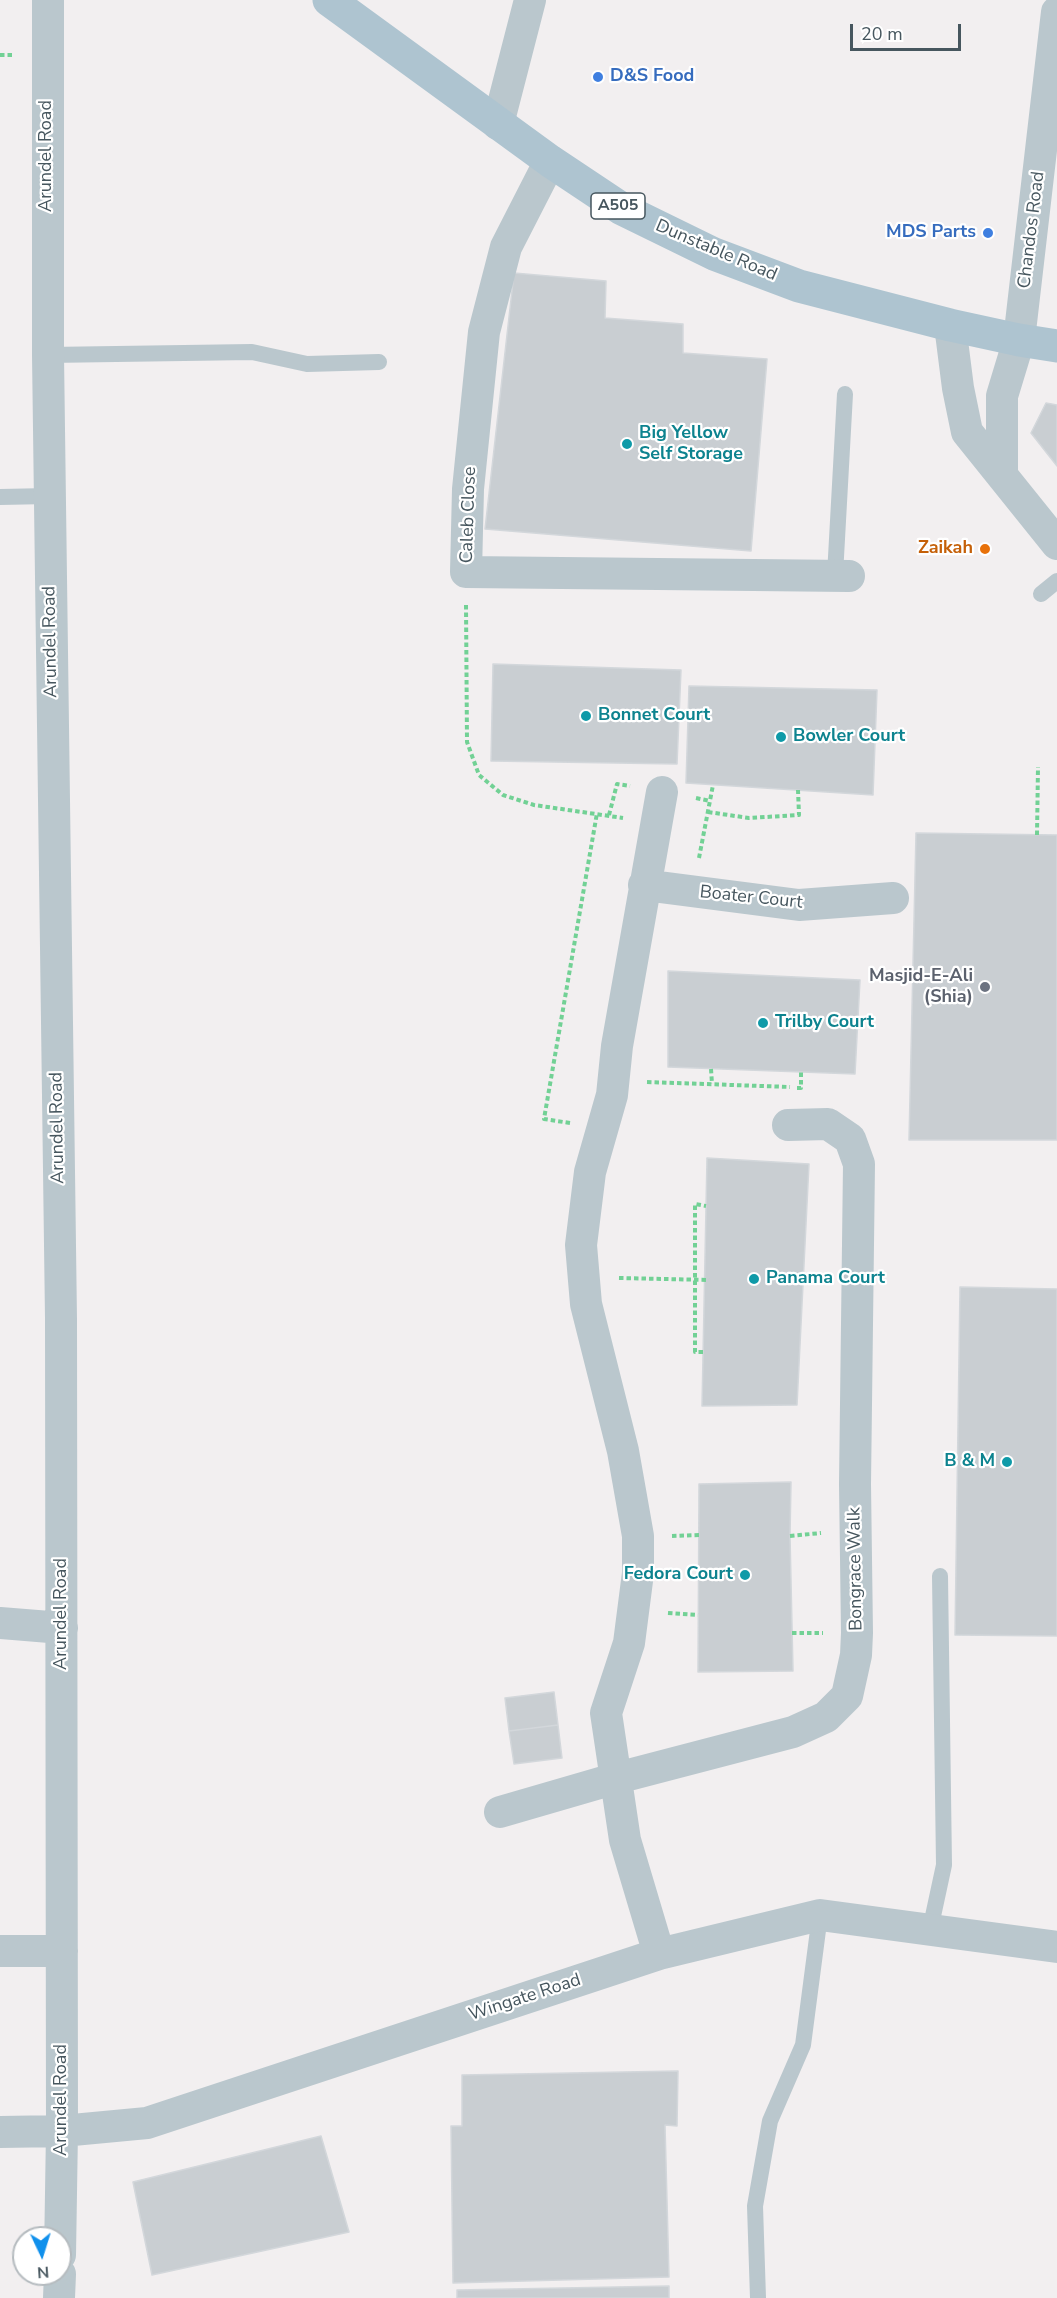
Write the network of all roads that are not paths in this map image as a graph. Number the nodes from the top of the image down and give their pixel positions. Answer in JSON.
{"nodes":[{"id":1,"x":48,"y":0,"type":"edge"},
{"id":2,"x":329,"y":0,"type":"edge"},
{"id":3,"x":530,"y":0,"type":"edge"},
{"id":4,"x":1057,"y":12,"type":"edge"},
{"id":5,"x":498,"y":124,"type":"junction"},
{"id":6,"x":550,"y":161,"type":"junction"},
{"id":7,"x":950,"y":325,"type":"junction"},
{"id":8,"x":1019,"y":340,"type":"junction"},
{"id":9,"x":1057,"y":345,"type":"edge"},
{"id":10,"x":48,"y":355,"type":"junction"},
{"id":11,"x":379,"y":363,"type":"dead end"},
{"id":12,"x":846,"y":394,"type":"dead end"},
{"id":13,"x":1002,"y":473,"type":"junction"},
{"id":14,"x":49,"y":496,"type":"junction"},
{"id":15,"x":0,"y":497,"type":"edge"},
{"id":16,"x":1057,"y":544,"type":"edge"},
{"id":17,"x":842,"y":576,"type":"joint"},
{"id":18,"x":1057,"y":581,"type":"edge"},
{"id":19,"x":1041,"y":594,"type":"dead end"},
{"id":20,"x":662,"y":792,"type":"dead end"},
{"id":21,"x":644,"y":885,"type":"junction"},
{"id":22,"x":893,"y":898,"type":"dead end"},
{"id":23,"x":788,"y":1125,"type":"dead end"},
{"id":24,"x":940,"y":1576,"type":"dead end"},
{"id":25,"x":0,"y":1623,"type":"edge"},
{"id":26,"x":62,"y":1629,"type":"junction"},
{"id":27,"x":617,"y":1778,"type":"junction"},
{"id":28,"x":500,"y":1812,"type":"dead end"},
{"id":29,"x":820,"y":1916,"type":"junction"},
{"id":30,"x":930,"y":1930,"type":"junction"},
{"id":31,"x":1057,"y":1947,"type":"edge"},
{"id":32,"x":0,"y":1951,"type":"edge"},
{"id":33,"x":62,"y":1951,"type":"junction"},
{"id":34,"x":659,"y":1954,"type":"junction"},
{"id":35,"x":62,"y":2131,"type":"junction"},
{"id":36,"x":0,"y":2132,"type":"edge"},
{"id":37,"x":60,"y":2226,"type":"edge"},
{"id":38,"x":758,"y":2298,"type":"edge"}],
"edges":[{"from":1,"to":10,"type":"street","name":"Arundel Road"},
{"from":2,"to":5,"type":"main road","name":"Dunstable Road","number":"A505"},
{"from":3,"to":5,"type":"street"},
{"from":4,"to":8,"type":"street","name":"Chandos Road"},
{"from":5,"to":6,"type":"main road","name":"Dunstable Road","number":"A505"},
{"from":6,"to":7,"type":"main road","name":"Dunstable Road","number":"A505"},
{"from":6,"to":17,"type":"street","name":"Caleb Close"},
{"from":7,"to":8,"type":"main road","name":"Dunstable Road","number":"A505"},
{"from":7,"to":13,"type":"street"},
{"from":8,"to":9,"type":"main road","name":"Dunstable Road","number":"A505"},
{"from":8,"to":13,"type":"street","name":"Chandos Road"},
{"from":10,"to":11,"type":"lane"},
{"from":10,"to":14,"type":"street","name":"Arundel Road"},
{"from":12,"to":17,"type":"lane"},
{"from":13,"to":16,"type":"street"},
{"from":14,"to":15,"type":"lane"},
{"from":14,"to":26,"type":"street","name":"Arundel Road"},
{"from":18,"to":19,"type":"lane"},
{"from":20,"to":21,"type":"street"},
{"from":21,"to":22,"type":"street","name":"Boater Court"},
{"from":21,"to":27,"type":"street"},
{"from":23,"to":27,"type":"street","name":"Bongrace Walk"},
{"from":24,"to":30,"type":"lane"},
{"from":25,"to":26,"type":"street"},
{"from":26,"to":33,"type":"street","name":"Arundel Road"},
{"from":27,"to":28,"type":"street","name":"Bongrace Walk"},
{"from":27,"to":34,"type":"street"},
{"from":29,"to":30,"type":"street","name":"Wingate Road"},
{"from":29,"to":34,"type":"street","name":"Wingate Road"},
{"from":29,"to":38,"type":"lane"},
{"from":30,"to":31,"type":"street","name":"Wingate Road"},
{"from":32,"to":33,"type":"street"},
{"from":33,"to":35,"type":"street","name":"Arundel Road"},
{"from":34,"to":35,"type":"street","name":"Wingate Road"},
{"from":35,"to":36,"type":"street","name":"Wingate Road"},
{"from":35,"to":37,"type":"street","name":"Arundel Road"}]}
